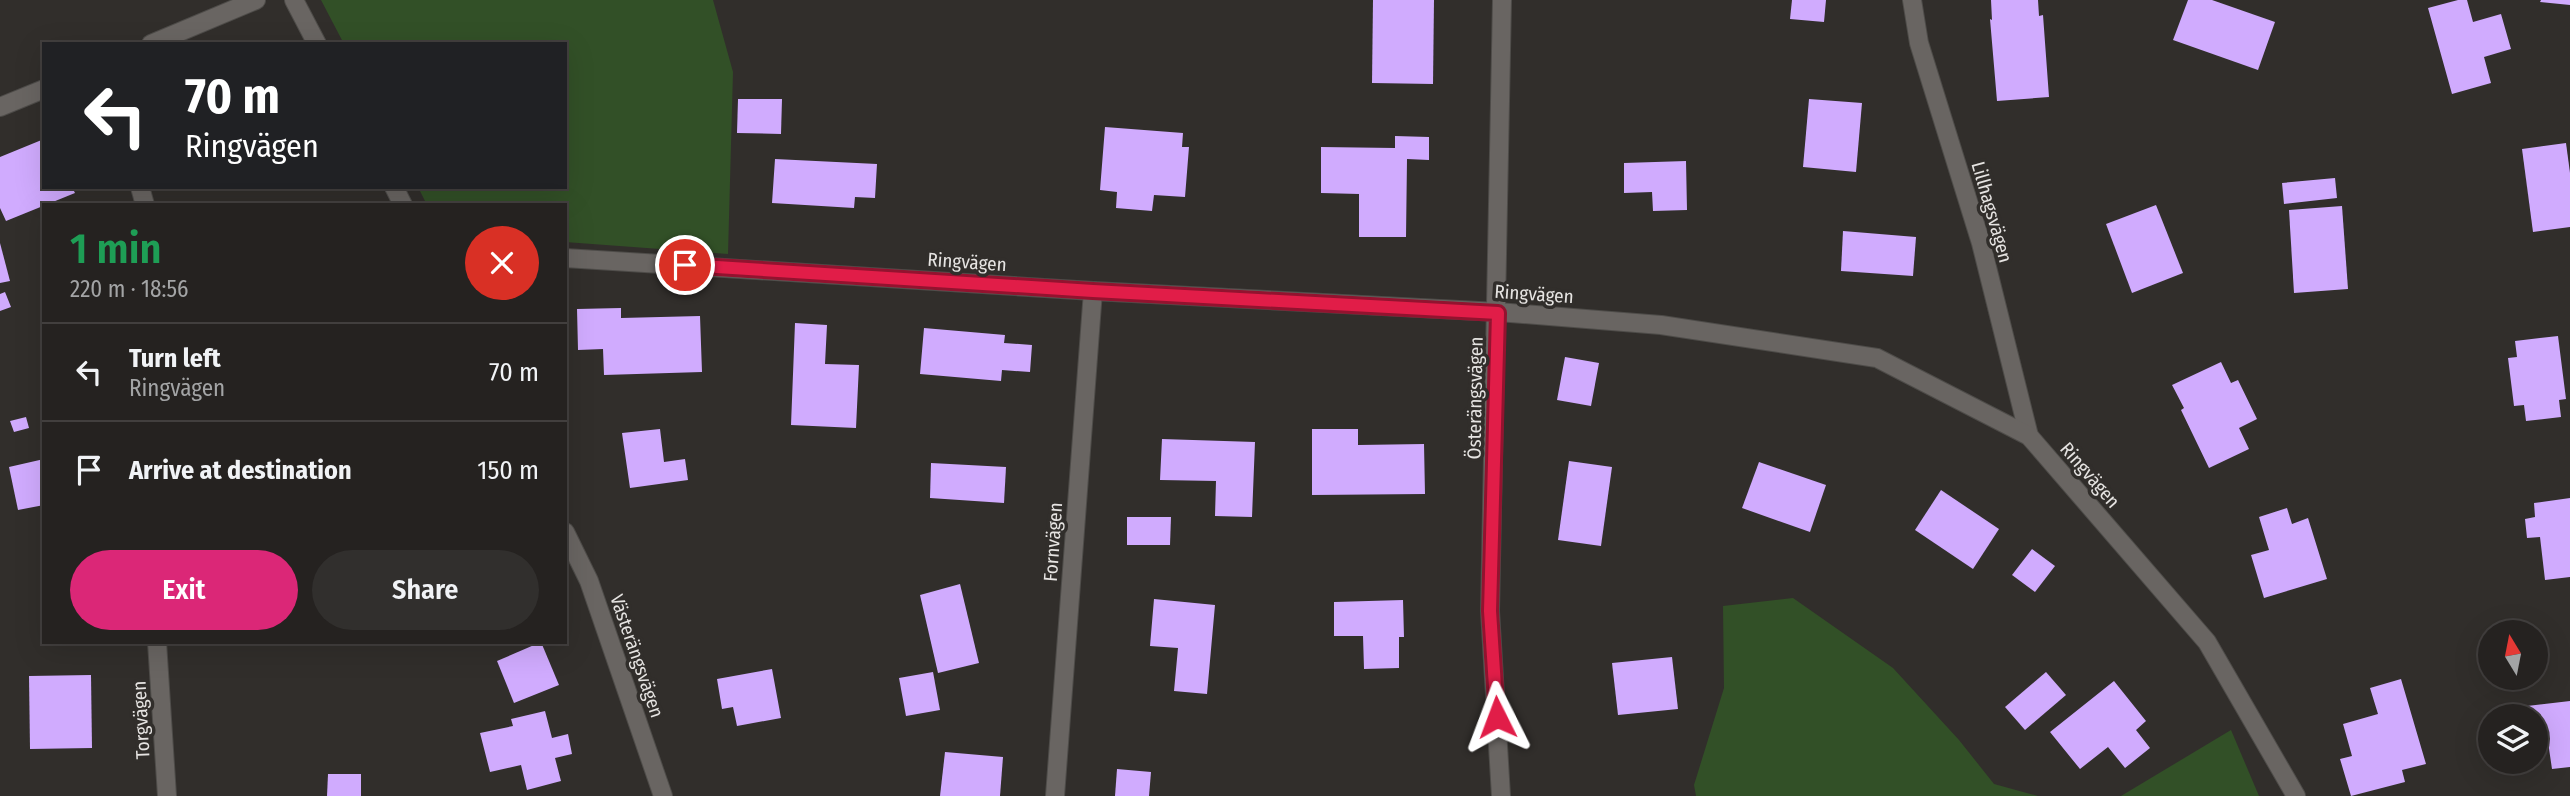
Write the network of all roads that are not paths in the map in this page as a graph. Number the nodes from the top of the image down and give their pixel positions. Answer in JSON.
{"nodes":[{"id":1,"x":256,"y":0,"type":"edge"},
{"id":2,"x":294,"y":0,"type":"edge"},
{"id":3,"x":1502,"y":0,"type":"edge"},
{"id":4,"x":1912,"y":0,"type":"edge"},
{"id":5,"x":156,"y":42,"type":"edge"},
{"id":6,"x":316,"y":42,"type":"edge"},
{"id":7,"x":42,"y":90,"type":"edge"},
{"id":8,"x":0,"y":107,"type":"edge"},
{"id":9,"x":567,"y":258,"type":"edge"},
{"id":10,"x":1093,"y":291,"type":"junction"},
{"id":11,"x":1498,"y":313,"type":"junction"},
{"id":12,"x":2029,"y":436,"type":"junction"},
{"id":13,"x":567,"y":536,"type":"edge"},
{"id":14,"x":157,"y":644,"type":"edge"},
{"id":15,"x":167,"y":796,"type":"edge"},
{"id":16,"x":663,"y":796,"type":"edge"},
{"id":17,"x":1055,"y":796,"type":"edge"},
{"id":18,"x":1501,"y":796,"type":"edge"},
{"id":19,"x":2296,"y":796,"type":"edge"}],
"edges":[{"from":1,"to":5,"type":"street"},
{"from":2,"to":6,"type":"street"},
{"from":3,"to":11,"type":"street","name":"Österängsvägen"},
{"from":4,"to":12,"type":"street","name":"Lillhagsvägen"},
{"from":7,"to":8,"type":"street"},
{"from":9,"to":10,"type":"street","name":"Ringvägen"},
{"from":10,"to":11,"type":"street","name":"Ringvägen"},
{"from":10,"to":17,"type":"street","name":"Fornvägen"},
{"from":11,"to":12,"type":"street","name":"Ringvägen"},
{"from":11,"to":18,"type":"street","name":"Österängsvägen"},
{"from":12,"to":19,"type":"street","name":"Ringvägen"},
{"from":13,"to":16,"type":"street","name":"Västerängsvägen"},
{"from":14,"to":15,"type":"street","name":"Torgvägen"}]}
